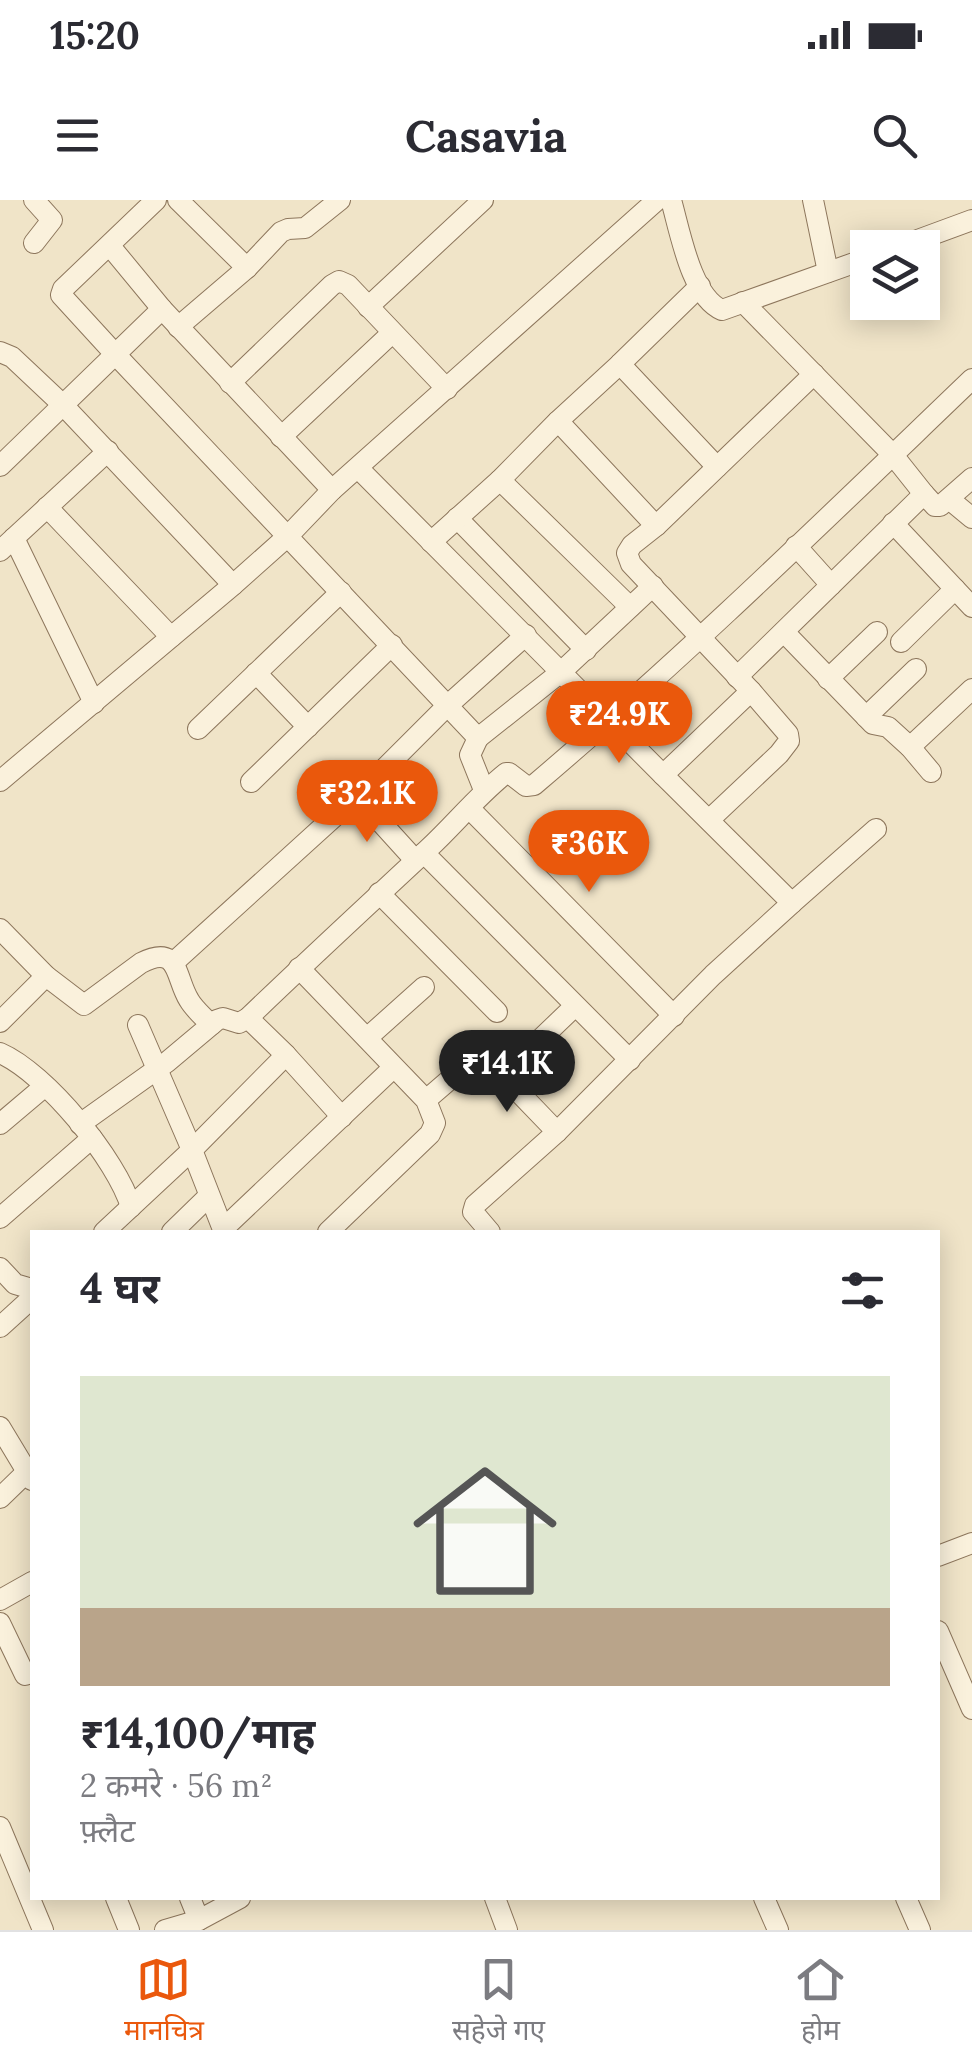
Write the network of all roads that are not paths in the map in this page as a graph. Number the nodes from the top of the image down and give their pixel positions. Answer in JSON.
{"nodes":[{"id":1,"x":34,"y":200,"type":"edge"},
{"id":2,"x":156,"y":200,"type":"edge"},
{"id":3,"x":178,"y":200,"type":"edge"},
{"id":4,"x":340,"y":200,"type":"edge"},
{"id":5,"x":483,"y":200,"type":"edge"},
{"id":6,"x":657,"y":200,"type":"edge"},
{"id":7,"x":672,"y":200,"type":"edge"},
{"id":8,"x":812,"y":200,"type":"edge"},
{"id":9,"x":972,"y":221,"type":"edge"},
{"id":10,"x":940,"y":232,"type":"edge"},
{"id":11,"x":34,"y":243,"type":"dead end"},
{"id":12,"x":110,"y":246,"type":"junction"},
{"id":13,"x":850,"y":264,"type":"edge"},
{"id":14,"x":246,"y":268,"type":"junction"},
{"id":15,"x":828,"y":272,"type":"junction"},
{"id":16,"x":700,"y":286,"type":"junction"},
{"id":17,"x":743,"y":302,"type":"junction"},
{"id":18,"x":368,"y":307,"type":"junction"},
{"id":19,"x":162,"y":310,"type":"junction"},
{"id":20,"x":178,"y":327,"type":"junction"},
{"id":21,"x":392,"y":333,"type":"junction"},
{"id":22,"x":0,"y":352,"type":"edge"},
{"id":23,"x":115,"y":354,"type":"junction"},
{"id":24,"x":620,"y":364,"type":"junction"},
{"id":25,"x":814,"y":374,"type":"junction"},
{"id":26,"x":972,"y":379,"type":"edge"},
{"id":27,"x":230,"y":383,"type":"junction"},
{"id":28,"x":447,"y":390,"type":"junction"},
{"id":29,"x":62,"y":404,"type":"junction"},
{"id":30,"x":558,"y":421,"type":"junction"},
{"id":31,"x":281,"y":436,"type":"junction"},
{"id":32,"x":108,"y":451,"type":"junction"},
{"id":33,"x":892,"y":455,"type":"junction"},
{"id":34,"x":0,"y":466,"type":"edge"},
{"id":35,"x":717,"y":467,"type":"junction"},
{"id":36,"x":358,"y":468,"type":"junction"},
{"id":37,"x":972,"y":478,"type":"edge"},
{"id":38,"x":500,"y":480,"type":"junction"},
{"id":39,"x":332,"y":490,"type":"junction"},
{"id":40,"x":924,"y":494,"type":"junction"},
{"id":41,"x":950,"y":499,"type":"junction"},
{"id":42,"x":48,"y":507,"type":"junction"},
{"id":43,"x":457,"y":518,"type":"junction"},
{"id":44,"x":972,"y":518,"type":"edge"},
{"id":45,"x":893,"y":523,"type":"junction"},
{"id":46,"x":656,"y":526,"type":"junction"},
{"id":47,"x":288,"y":536,"type":"junction"},
{"id":48,"x":430,"y":542,"type":"junction"},
{"id":49,"x":7,"y":545,"type":"edge"},
{"id":50,"x":796,"y":546,"type":"junction"},
{"id":51,"x":233,"y":585,"type":"junction"},
{"id":52,"x":831,"y":585,"type":"junction"},
{"id":53,"x":653,"y":586,"type":"junction"},
{"id":54,"x":955,"y":589,"type":"junction"},
{"id":55,"x":341,"y":592,"type":"junction"},
{"id":56,"x":972,"y":607,"type":"edge"},
{"id":57,"x":630,"y":608,"type":"junction"},
{"id":58,"x":784,"y":632,"type":"junction"},
{"id":59,"x":876,"y":632,"type":"dead end"},
{"id":60,"x":526,"y":635,"type":"junction"},
{"id":61,"x":170,"y":637,"type":"junction"},
{"id":62,"x":702,"y":637,"type":"junction"},
{"id":63,"x":901,"y":642,"type":"dead end"},
{"id":64,"x":392,"y":646,"type":"junction"},
{"id":65,"x":586,"y":650,"type":"junction"},
{"id":66,"x":916,"y":669,"type":"dead end"},
{"id":67,"x":562,"y":672,"type":"junction"},
{"id":68,"x":256,"y":673,"type":"junction"},
{"id":69,"x":828,"y":679,"type":"junction"},
{"id":70,"x":744,"y":684,"type":"junction"},
{"id":71,"x":972,"y":690,"type":"edge"},
{"id":72,"x":94,"y":703,"type":"junction"},
{"id":73,"x":448,"y":706,"type":"junction"},
{"id":74,"x":866,"y":717,"type":"junction"},
{"id":75,"x":609,"y":722,"type":"junction"},
{"id":76,"x":308,"y":728,"type":"junction"},
{"id":77,"x":198,"y":729,"type":"dead end"},
{"id":78,"x":478,"y":738,"type":"junction"},
{"id":79,"x":910,"y":747,"type":"junction"},
{"id":80,"x":931,"y":772,"type":"dead end"},
{"id":81,"x":663,"y":775,"type":"junction"},
{"id":82,"x":0,"y":781,"type":"edge"},
{"id":83,"x":252,"y":782,"type":"dead end"},
{"id":84,"x":484,"y":790,"type":"junction"},
{"id":85,"x":357,"y":796,"type":"junction"},
{"id":86,"x":470,"y":809,"type":"junction"},
{"id":87,"x":709,"y":820,"type":"junction"},
{"id":88,"x":876,"y":829,"type":"dead end"},
{"id":89,"x":419,"y":857,"type":"junction"},
{"id":90,"x":379,"y":893,"type":"junction"},
{"id":91,"x":792,"y":904,"type":"junction"},
{"id":92,"x":0,"y":929,"type":"edge"},
{"id":93,"x":173,"y":962,"type":"junction"},
{"id":94,"x":300,"y":968,"type":"junction"},
{"id":95,"x":46,"y":976,"type":"junction"},
{"id":96,"x":424,"y":987,"type":"dead end"},
{"id":97,"x":574,"y":1006,"type":"junction"},
{"id":98,"x":497,"y":1012,"type":"dead end"},
{"id":99,"x":674,"y":1016,"type":"junction"},
{"id":100,"x":248,"y":1018,"type":"junction"},
{"id":101,"x":0,"y":1022,"type":"edge"},
{"id":102,"x":138,"y":1025,"type":"dead end"},
{"id":103,"x":211,"y":1025,"type":"junction"},
{"id":104,"x":366,"y":1038,"type":"junction"},
{"id":105,"x":0,"y":1053,"type":"edge"},
{"id":106,"x":286,"y":1055,"type":"junction"},
{"id":107,"x":630,"y":1060,"type":"junction"},
{"id":108,"x":393,"y":1068,"type":"junction"},
{"id":109,"x":157,"y":1069,"type":"junction"},
{"id":110,"x":504,"y":1074,"type":"junction"},
{"id":111,"x":45,"y":1086,"type":"junction"},
{"id":112,"x":426,"y":1100,"type":"junction"},
{"id":113,"x":342,"y":1117,"type":"junction"},
{"id":114,"x":0,"y":1124,"type":"edge"},
{"id":115,"x":86,"y":1132,"type":"junction"},
{"id":116,"x":558,"y":1132,"type":"junction"},
{"id":117,"x":192,"y":1150,"type":"junction"},
{"id":118,"x":209,"y":1196,"type":"junction"},
{"id":119,"x":131,"y":1207,"type":"junction"},
{"id":120,"x":0,"y":1218,"type":"edge"},
{"id":121,"x":106,"y":1230,"type":"edge"},
{"id":122,"x":174,"y":1230,"type":"edge"},
{"id":123,"x":224,"y":1230,"type":"edge"},
{"id":124,"x":225,"y":1230,"type":"edge"},
{"id":125,"x":330,"y":1230,"type":"edge"},
{"id":126,"x":488,"y":1230,"type":"edge"},
{"id":127,"x":0,"y":1268,"type":"edge"},
{"id":128,"x":30,"y":1304,"type":"edge"},
{"id":129,"x":0,"y":1327,"type":"edge"},
{"id":130,"x":0,"y":1427,"type":"edge"},
{"id":131,"x":30,"y":1473,"type":"edge"},
{"id":132,"x":0,"y":1498,"type":"edge"},
{"id":133,"x":972,"y":1543,"type":"edge"},
{"id":134,"x":940,"y":1555,"type":"edge"},
{"id":135,"x":30,"y":1583,"type":"edge"},
{"id":136,"x":2,"y":1594,"type":"edge"},
{"id":137,"x":0,"y":1623,"type":"edge"},
{"id":138,"x":940,"y":1636,"type":"edge"},
{"id":139,"x":30,"y":1680,"type":"edge"},
{"id":140,"x":972,"y":1709,"type":"edge"},
{"id":141,"x":0,"y":1827,"type":"edge"},
{"id":142,"x":30,"y":1899,"type":"edge"},
{"id":143,"x":30,"y":1900,"type":"edge"},
{"id":144,"x":117,"y":1900,"type":"edge"},
{"id":145,"x":191,"y":1900,"type":"edge"},
{"id":146,"x":236,"y":1900,"type":"edge"},
{"id":147,"x":496,"y":1900,"type":"edge"},
{"id":148,"x":765,"y":1900,"type":"edge"},
{"id":149,"x":907,"y":1900,"type":"edge"},
{"id":150,"x":199,"y":1920,"type":"junction"},
{"id":151,"x":914,"y":1928,"type":"edge"},
{"id":152,"x":43,"y":1930,"type":"edge"},
{"id":153,"x":128,"y":1930,"type":"edge"},
{"id":154,"x":166,"y":1930,"type":"edge"},
{"id":155,"x":506,"y":1930,"type":"edge"},
{"id":156,"x":778,"y":1930,"type":"edge"}],
"edges":[{"from":1,"to":11,"type":"street"},
{"from":2,"to":12,"type":"street"},
{"from":3,"to":14,"type":"street"},
{"from":4,"to":14,"type":"street"},
{"from":5,"to":18,"type":"street"},
{"from":6,"to":28,"type":"street"},
{"from":7,"to":16,"type":"street"},
{"from":8,"to":15,"type":"street"},
{"from":9,"to":10,"type":"street"},
{"from":12,"to":19,"type":"street"},
{"from":12,"to":23,"type":"street"},
{"from":13,"to":15,"type":"street"},
{"from":14,"to":20,"type":"street"},
{"from":15,"to":17,"type":"street"},
{"from":16,"to":17,"type":"street"},
{"from":16,"to":24,"type":"street"},
{"from":17,"to":25,"type":"street"},
{"from":18,"to":21,"type":"street"},
{"from":18,"to":27,"type":"street"},
{"from":19,"to":20,"type":"street"},
{"from":19,"to":23,"type":"street"},
{"from":20,"to":27,"type":"street"},
{"from":21,"to":28,"type":"street"},
{"from":21,"to":31,"type":"street"},
{"from":22,"to":29,"type":"street"},
{"from":23,"to":29,"type":"street"},
{"from":23,"to":47,"type":"street"},
{"from":24,"to":30,"type":"street"},
{"from":24,"to":35,"type":"street"},
{"from":25,"to":33,"type":"street"},
{"from":25,"to":35,"type":"street"},
{"from":26,"to":33,"type":"street"},
{"from":27,"to":31,"type":"street"},
{"from":28,"to":36,"type":"street"},
{"from":29,"to":32,"type":"street"},
{"from":29,"to":34,"type":"street"},
{"from":30,"to":38,"type":"street"},
{"from":30,"to":46,"type":"street"},
{"from":31,"to":39,"type":"street"},
{"from":32,"to":42,"type":"street"},
{"from":32,"to":51,"type":"street"},
{"from":33,"to":40,"type":"street"},
{"from":33,"to":50,"type":"street"},
{"from":35,"to":46,"type":"street"},
{"from":36,"to":39,"type":"street"},
{"from":36,"to":48,"type":"street"},
{"from":37,"to":41,"type":"street"},
{"from":38,"to":43,"type":"street"},
{"from":38,"to":57,"type":"street"},
{"from":39,"to":47,"type":"street"},
{"from":40,"to":41,"type":"street"},
{"from":40,"to":45,"type":"street"},
{"from":41,"to":44,"type":"street"},
{"from":42,"to":49,"type":"street"},
{"from":42,"to":61,"type":"street"},
{"from":43,"to":48,"type":"street"},
{"from":43,"to":65,"type":"street"},
{"from":45,"to":52,"type":"street"},
{"from":45,"to":54,"type":"street"},
{"from":46,"to":53,"type":"street"},
{"from":47,"to":51,"type":"street"},
{"from":47,"to":55,"type":"street"},
{"from":48,"to":60,"type":"street"},
{"from":49,"to":72,"type":"street"},
{"from":50,"to":52,"type":"street"},
{"from":50,"to":62,"type":"street"},
{"from":51,"to":61,"type":"street"},
{"from":52,"to":58,"type":"street"},
{"from":53,"to":57,"type":"street"},
{"from":53,"to":62,"type":"street"},
{"from":54,"to":56,"type":"street"},
{"from":54,"to":63,"type":"street"},
{"from":55,"to":64,"type":"street"},
{"from":55,"to":68,"type":"street"},
{"from":57,"to":65,"type":"street"},
{"from":58,"to":69,"type":"street"},
{"from":58,"to":70,"type":"street"},
{"from":59,"to":69,"type":"street"},
{"from":60,"to":67,"type":"street"},
{"from":60,"to":73,"type":"street"},
{"from":61,"to":72,"type":"street"},
{"from":62,"to":70,"type":"street"},
{"from":62,"to":75,"type":"street"},
{"from":64,"to":73,"type":"street"},
{"from":64,"to":76,"type":"street"},
{"from":65,"to":67,"type":"street"},
{"from":66,"to":74,"type":"street"},
{"from":67,"to":75,"type":"street"},
{"from":67,"to":78,"type":"street"},
{"from":68,"to":76,"type":"street"},
{"from":68,"to":77,"type":"street"},
{"from":69,"to":74,"type":"street"},
{"from":70,"to":81,"type":"street"},
{"from":70,"to":87,"type":"street"},
{"from":71,"to":79,"type":"street"},
{"from":72,"to":82,"type":"street"},
{"from":73,"to":78,"type":"street"},
{"from":73,"to":85,"type":"street"},
{"from":74,"to":79,"type":"street"},
{"from":75,"to":81,"type":"street"},
{"from":75,"to":84,"type":"street"},
{"from":76,"to":83,"type":"street"},
{"from":78,"to":84,"type":"street"},
{"from":79,"to":80,"type":"street"},
{"from":81,"to":87,"type":"street"},
{"from":84,"to":86,"type":"street"},
{"from":85,"to":89,"type":"street"},
{"from":85,"to":93,"type":"street"},
{"from":86,"to":89,"type":"street"},
{"from":86,"to":99,"type":"street"},
{"from":87,"to":91,"type":"street"},
{"from":88,"to":91,"type":"street"},
{"from":89,"to":90,"type":"street"},
{"from":89,"to":97,"type":"street"},
{"from":90,"to":94,"type":"street"},
{"from":90,"to":98,"type":"street"},
{"from":91,"to":99,"type":"street"},
{"from":92,"to":95,"type":"street"},
{"from":93,"to":95,"type":"street"},
{"from":93,"to":103,"type":"street"},
{"from":94,"to":100,"type":"street"},
{"from":94,"to":104,"type":"street"},
{"from":95,"to":101,"type":"street"},
{"from":96,"to":104,"type":"street"},
{"from":97,"to":107,"type":"street"},
{"from":97,"to":110,"type":"street"},
{"from":99,"to":107,"type":"street"},
{"from":100,"to":103,"type":"street"},
{"from":100,"to":106,"type":"street"},
{"from":102,"to":109,"type":"street"},
{"from":103,"to":109,"type":"street"},
{"from":104,"to":108,"type":"street"},
{"from":105,"to":111,"type":"street"},
{"from":106,"to":113,"type":"street"},
{"from":106,"to":117,"type":"street"},
{"from":107,"to":116,"type":"street"},
{"from":108,"to":112,"type":"street"},
{"from":108,"to":113,"type":"street"},
{"from":109,"to":115,"type":"street"},
{"from":109,"to":117,"type":"street"},
{"from":110,"to":112,"type":"street"},
{"from":110,"to":116,"type":"street"},
{"from":111,"to":114,"type":"street"},
{"from":111,"to":115,"type":"street"},
{"from":112,"to":125,"type":"street"},
{"from":113,"to":124,"type":"street"},
{"from":115,"to":119,"type":"street"},
{"from":115,"to":120,"type":"street"},
{"from":116,"to":126,"type":"street"},
{"from":117,"to":118,"type":"street"},
{"from":117,"to":119,"type":"street"},
{"from":118,"to":122,"type":"street"},
{"from":118,"to":123,"type":"street"},
{"from":119,"to":121,"type":"street"},
{"from":127,"to":128,"type":"street"},
{"from":128,"to":129,"type":"street"},
{"from":130,"to":131,"type":"street"},
{"from":131,"to":132,"type":"street"},
{"from":133,"to":134,"type":"street"},
{"from":135,"to":136,"type":"street"},
{"from":137,"to":139,"type":"street"},
{"from":138,"to":140,"type":"street"},
{"from":141,"to":142,"type":"street"},
{"from":143,"to":152,"type":"street"},
{"from":144,"to":153,"type":"street"},
{"from":145,"to":150,"type":"street"},
{"from":146,"to":150,"type":"street"},
{"from":147,"to":155,"type":"street"},
{"from":148,"to":156,"type":"street"},
{"from":149,"to":151,"type":"street"},
{"from":150,"to":154,"type":"street"}]}
